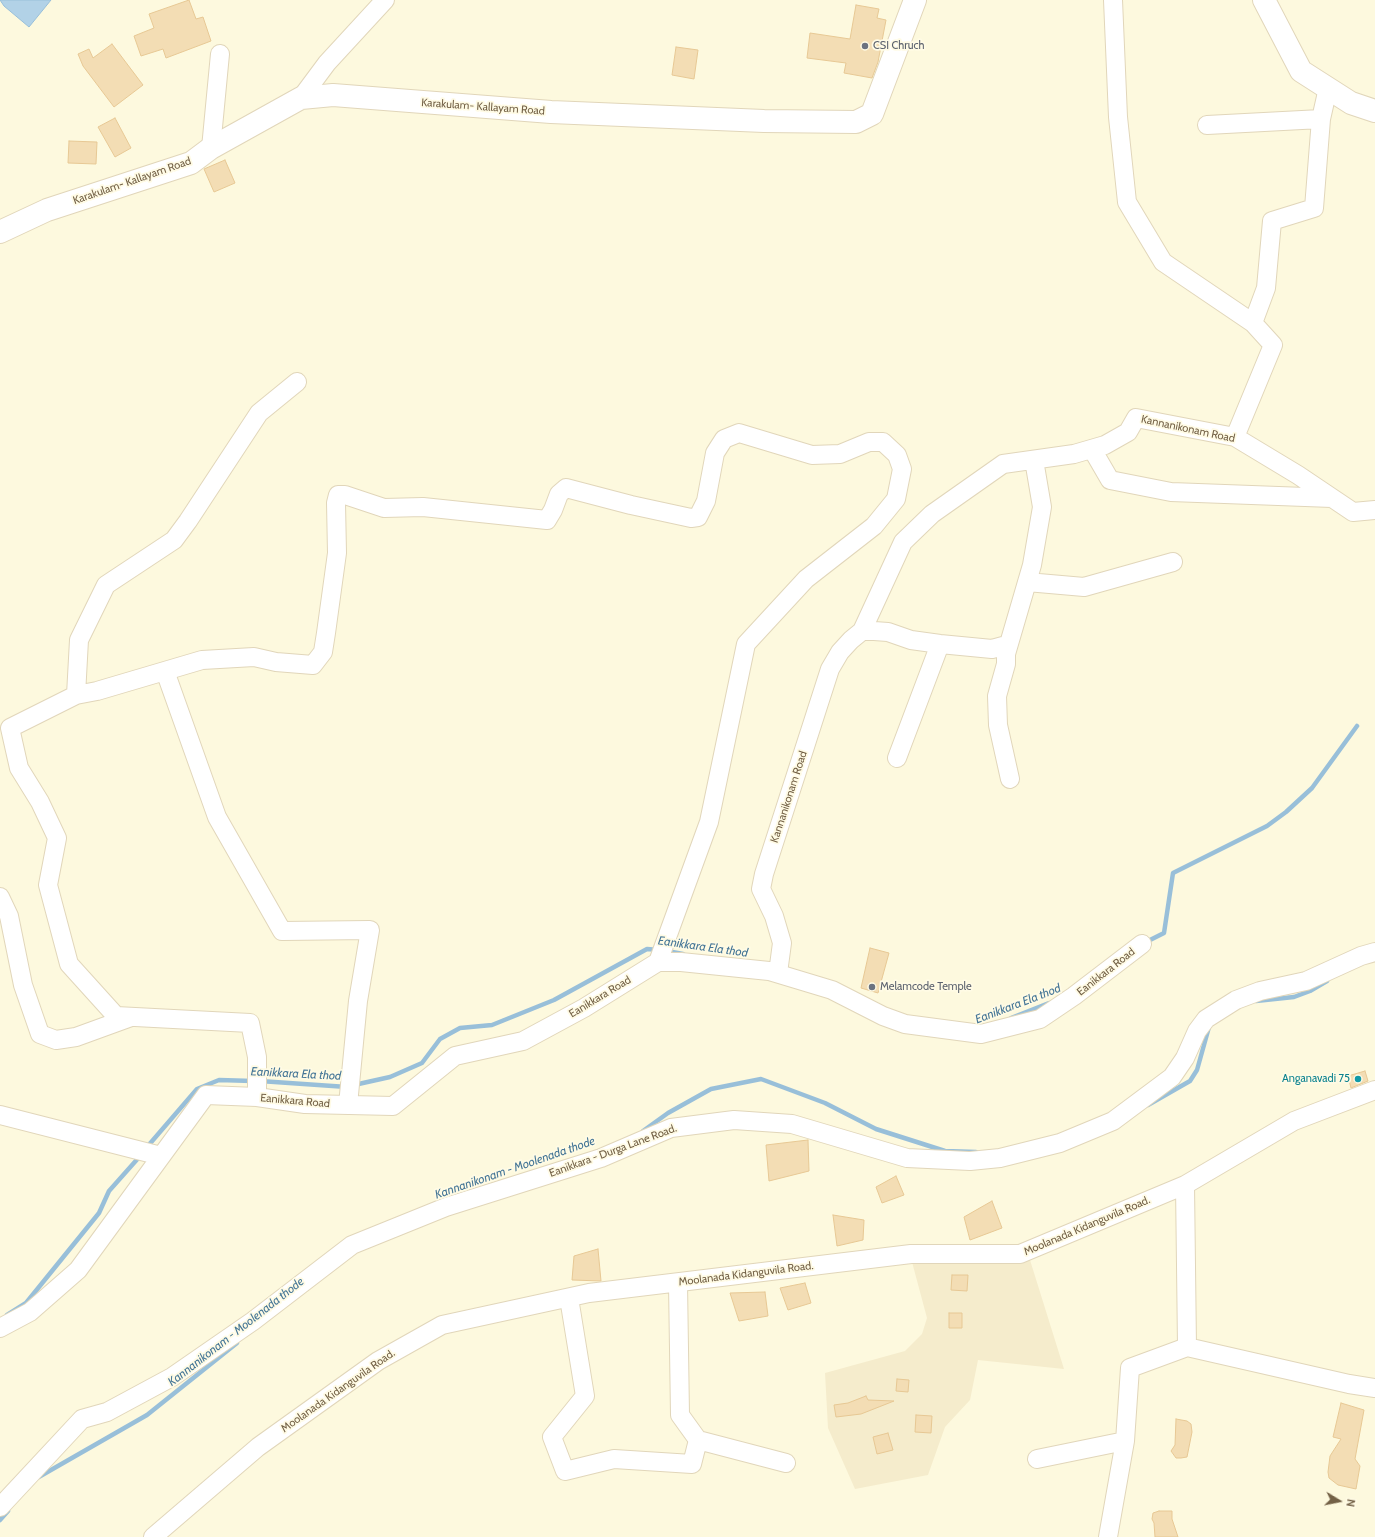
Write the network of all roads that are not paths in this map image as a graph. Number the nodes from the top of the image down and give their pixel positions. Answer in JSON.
{"nodes":[{"id":1,"x":385,"y":0,"type":"edge"},
{"id":2,"x":915,"y":0,"type":"edge"},
{"id":3,"x":1113,"y":0,"type":"edge"},
{"id":4,"x":1264,"y":0,"type":"edge"},
{"id":5,"x":220,"y":54,"type":"dead end"},
{"id":6,"x":1328,"y":88,"type":"junction"},
{"id":7,"x":301,"y":98,"type":"junction"},
{"id":8,"x":1375,"y":111,"type":"edge"},
{"id":9,"x":1321,"y":119,"type":"junction"},
{"id":10,"x":1207,"y":125,"type":"dead end"},
{"id":11,"x":211,"y":148,"type":"junction"},
{"id":12,"x":0,"y":232,"type":"edge"},
{"id":13,"x":1253,"y":323,"type":"junction"},
{"id":14,"x":297,"y":382,"type":"dead end"},
{"id":15,"x":1234,"y":437,"type":"junction"},
{"id":16,"x":1092,"y":449,"type":"junction"},
{"id":17,"x":1034,"y":460,"type":"junction"},
{"id":18,"x":1332,"y":498,"type":"junction"},
{"id":19,"x":1375,"y":510,"type":"edge"},
{"id":20,"x":1173,"y":562,"type":"dead end"},
{"id":21,"x":1027,"y":582,"type":"junction"},
{"id":22,"x":862,"y":631,"type":"junction"},
{"id":23,"x":940,"y":644,"type":"junction"},
{"id":24,"x":1006,"y":654,"type":"junction"},
{"id":25,"x":165,"y":671,"type":"junction"},
{"id":26,"x":76,"y":695,"type":"junction"},
{"id":27,"x":897,"y":758,"type":"dead end"},
{"id":28,"x":1010,"y":779,"type":"dead end"},
{"id":29,"x":0,"y":897,"type":"edge"},
{"id":30,"x":1142,"y":944,"type":"dead end"},
{"id":31,"x":1375,"y":952,"type":"edge"},
{"id":32,"x":661,"y":954,"type":"junction"},
{"id":33,"x":779,"y":969,"type":"junction"},
{"id":34,"x":132,"y":1017,"type":"junction"},
{"id":35,"x":257,"y":1086,"type":"junction"},
{"id":36,"x":1375,"y":1090,"type":"edge"},
{"id":37,"x":348,"y":1105,"type":"junction"},
{"id":38,"x":0,"y":1115,"type":"edge"},
{"id":39,"x":161,"y":1156,"type":"junction"},
{"id":40,"x":1185,"y":1185,"type":"junction"},
{"id":41,"x":678,"y":1282,"type":"junction"},
{"id":42,"x":569,"y":1298,"type":"junction"},
{"id":43,"x":0,"y":1328,"type":"edge"},
{"id":44,"x":1187,"y":1347,"type":"junction"},
{"id":45,"x":1375,"y":1388,"type":"edge"},
{"id":46,"x":698,"y":1440,"type":"junction"},
{"id":47,"x":1125,"y":1441,"type":"junction"},
{"id":48,"x":1037,"y":1459,"type":"dead end"},
{"id":49,"x":786,"y":1463,"type":"dead end"},
{"id":50,"x":0,"y":1507,"type":"edge"},
{"id":51,"x":162,"y":1534,"type":"edge"},
{"id":52,"x":1108,"y":1537,"type":"edge"}],
"edges":[{"from":1,"to":7,"type":"street"},
{"from":2,"to":7,"type":"street","name":"Karakulam- Kallayam Road"},
{"from":3,"to":13,"type":"street"},
{"from":4,"to":6,"type":"street"},
{"from":5,"to":11,"type":"street"},
{"from":6,"to":8,"type":"street"},
{"from":6,"to":9,"type":"street"},
{"from":7,"to":11,"type":"street","name":"Karakulam- Kallayam Road"},
{"from":9,"to":10,"type":"street"},
{"from":9,"to":13,"type":"street"},
{"from":11,"to":12,"type":"street","name":"Karakulam- Kallayam Road"},
{"from":13,"to":15,"type":"street"},
{"from":14,"to":26,"type":"street"},
{"from":15,"to":16,"type":"street","name":"Kannanikonam Road"},
{"from":15,"to":18,"type":"street","name":"Kannanikonam Road"},
{"from":16,"to":17,"type":"street","name":"Kannanikonam Road"},
{"from":16,"to":18,"type":"street"},
{"from":17,"to":21,"type":"street"},
{"from":17,"to":22,"type":"street","name":"Kannanikonam Road"},
{"from":18,"to":19,"type":"street","name":"Kannanikonam Road"},
{"from":20,"to":21,"type":"street"},
{"from":21,"to":24,"type":"street"},
{"from":22,"to":23,"type":"street"},
{"from":22,"to":33,"type":"street","name":"Kannanikonam Road"},
{"from":23,"to":24,"type":"street"},
{"from":23,"to":27,"type":"street"},
{"from":24,"to":28,"type":"street"},
{"from":25,"to":26,"type":"street"},
{"from":25,"to":32,"type":"street"},
{"from":25,"to":37,"type":"street"},
{"from":26,"to":34,"type":"street"},
{"from":29,"to":34,"type":"street"},
{"from":30,"to":33,"type":"street","name":"Eanikkara Road"},
{"from":31,"to":50,"type":"street","name":"Eanikkara - Durga Lane Road."},
{"from":32,"to":33,"type":"street","name":"Eanikkara Road"},
{"from":32,"to":37,"type":"street","name":"Eanikkara Road"},
{"from":34,"to":35,"type":"street"},
{"from":35,"to":37,"type":"street","name":"Eanikkara Road"},
{"from":35,"to":39,"type":"street","name":"Eanikkara Road"},
{"from":36,"to":40,"type":"street","name":"Moolanada Kidanguvila Road."},
{"from":38,"to":39,"type":"street"},
{"from":39,"to":43,"type":"street","name":"Eanikkara Road"},
{"from":40,"to":41,"type":"street","name":"Moolanada Kidanguvila Road."},
{"from":40,"to":44,"type":"street"},
{"from":41,"to":42,"type":"street","name":"Moolanada Kidanguvila Road."},
{"from":41,"to":46,"type":"street"},
{"from":42,"to":46,"type":"street"},
{"from":42,"to":51,"type":"street","name":"Moolanada Kidanguvila Road."},
{"from":44,"to":45,"type":"street"},
{"from":44,"to":47,"type":"street"},
{"from":46,"to":49,"type":"street"},
{"from":47,"to":48,"type":"street"},
{"from":47,"to":52,"type":"street"}]}
